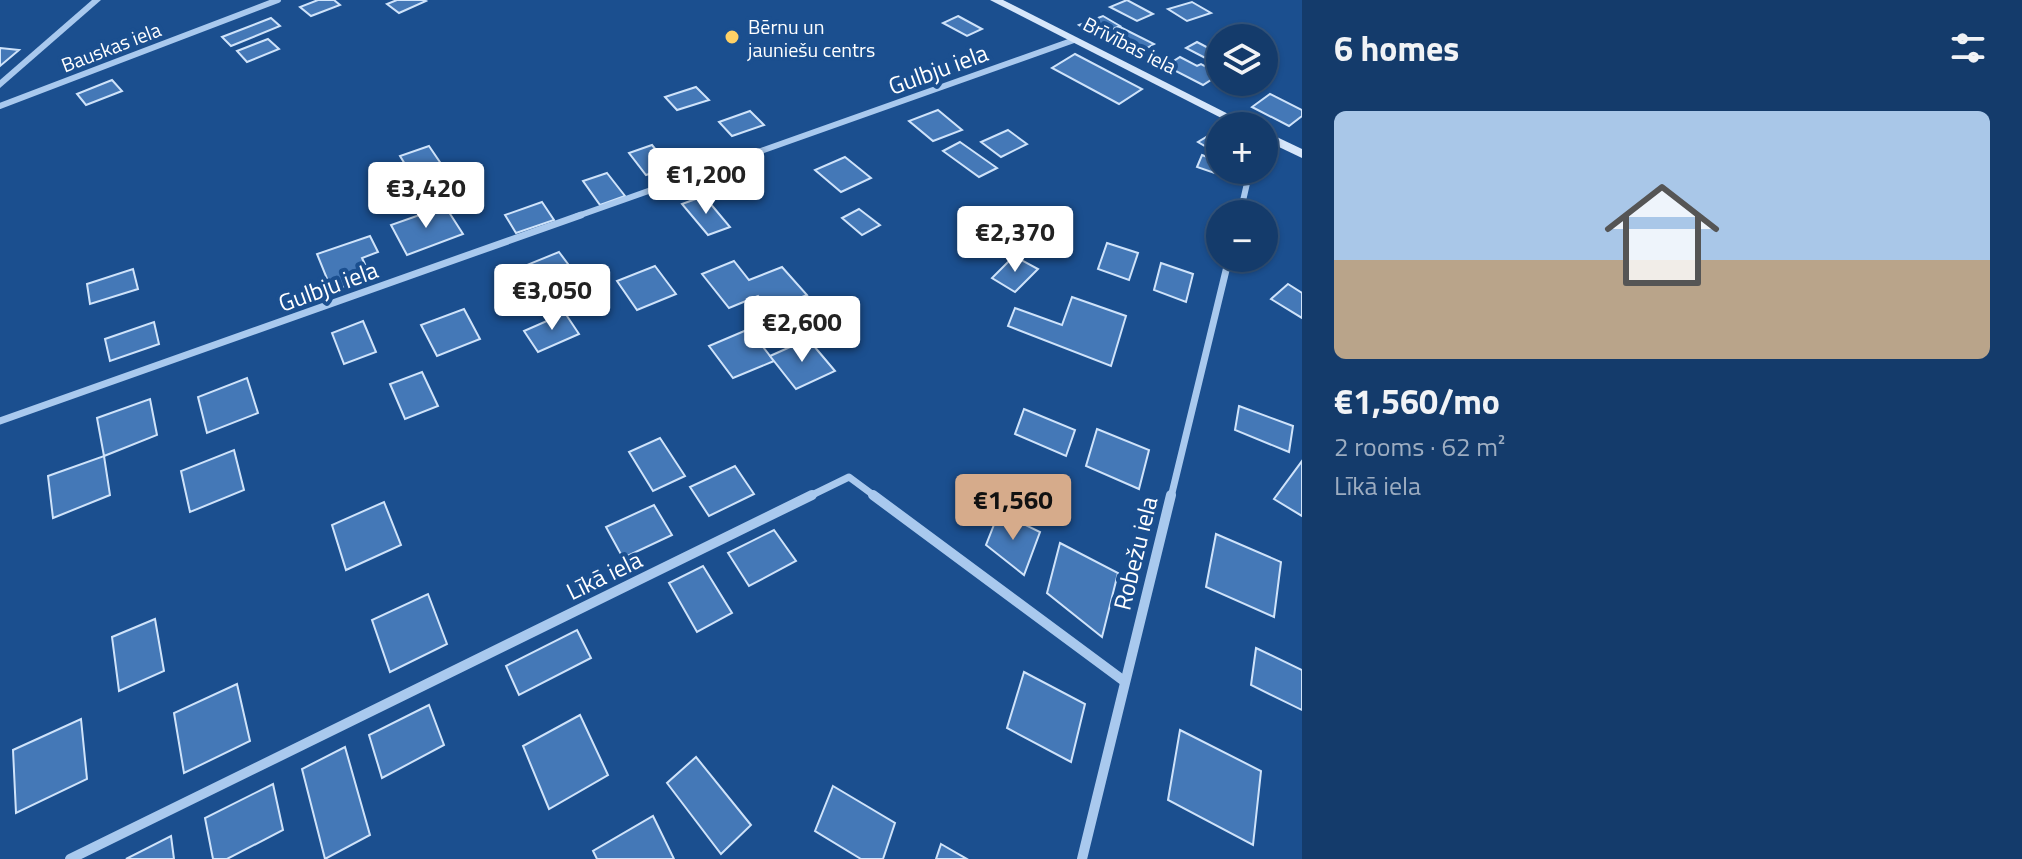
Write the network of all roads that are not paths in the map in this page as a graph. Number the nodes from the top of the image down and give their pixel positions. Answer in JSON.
{"nodes":[{"id":1,"x":97,"y":0,"type":"edge"},
{"id":2,"x":278,"y":0,"type":"edge"},
{"id":3,"x":995,"y":0,"type":"edge"},
{"id":4,"x":1074,"y":40,"type":"junction"},
{"id":5,"x":0,"y":85,"type":"edge"},
{"id":6,"x":0,"y":106,"type":"edge"},
{"id":7,"x":1218,"y":112,"type":"edge"},
{"id":8,"x":1278,"y":142,"type":"edge"},
{"id":9,"x":1302,"y":154,"type":"edge"},
{"id":10,"x":1226,"y":272,"type":"edge"},
{"id":11,"x":0,"y":421,"type":"edge"},
{"id":12,"x":1124,"y":681,"type":"junction"},
{"id":13,"x":70,"y":859,"type":"edge"},
{"id":14,"x":1082,"y":859,"type":"edge"}],
"edges":[{"from":1,"to":5,"type":"street"},
{"from":2,"to":6,"type":"street","name":"Bauskas iela"},
{"from":3,"to":4,"type":"main road","name":"Brīvības iela"},
{"from":4,"to":7,"type":"main road","name":"Brīvības iela"},
{"from":4,"to":11,"type":"street","name":"Gulbju iela"},
{"from":8,"to":9,"type":"main road"},
{"from":10,"to":12,"type":"street","name":"Robežu iela"},
{"from":12,"to":13,"type":"street","name":"Līkā iela"},
{"from":12,"to":14,"type":"street","name":"Robežu iela"}]}
